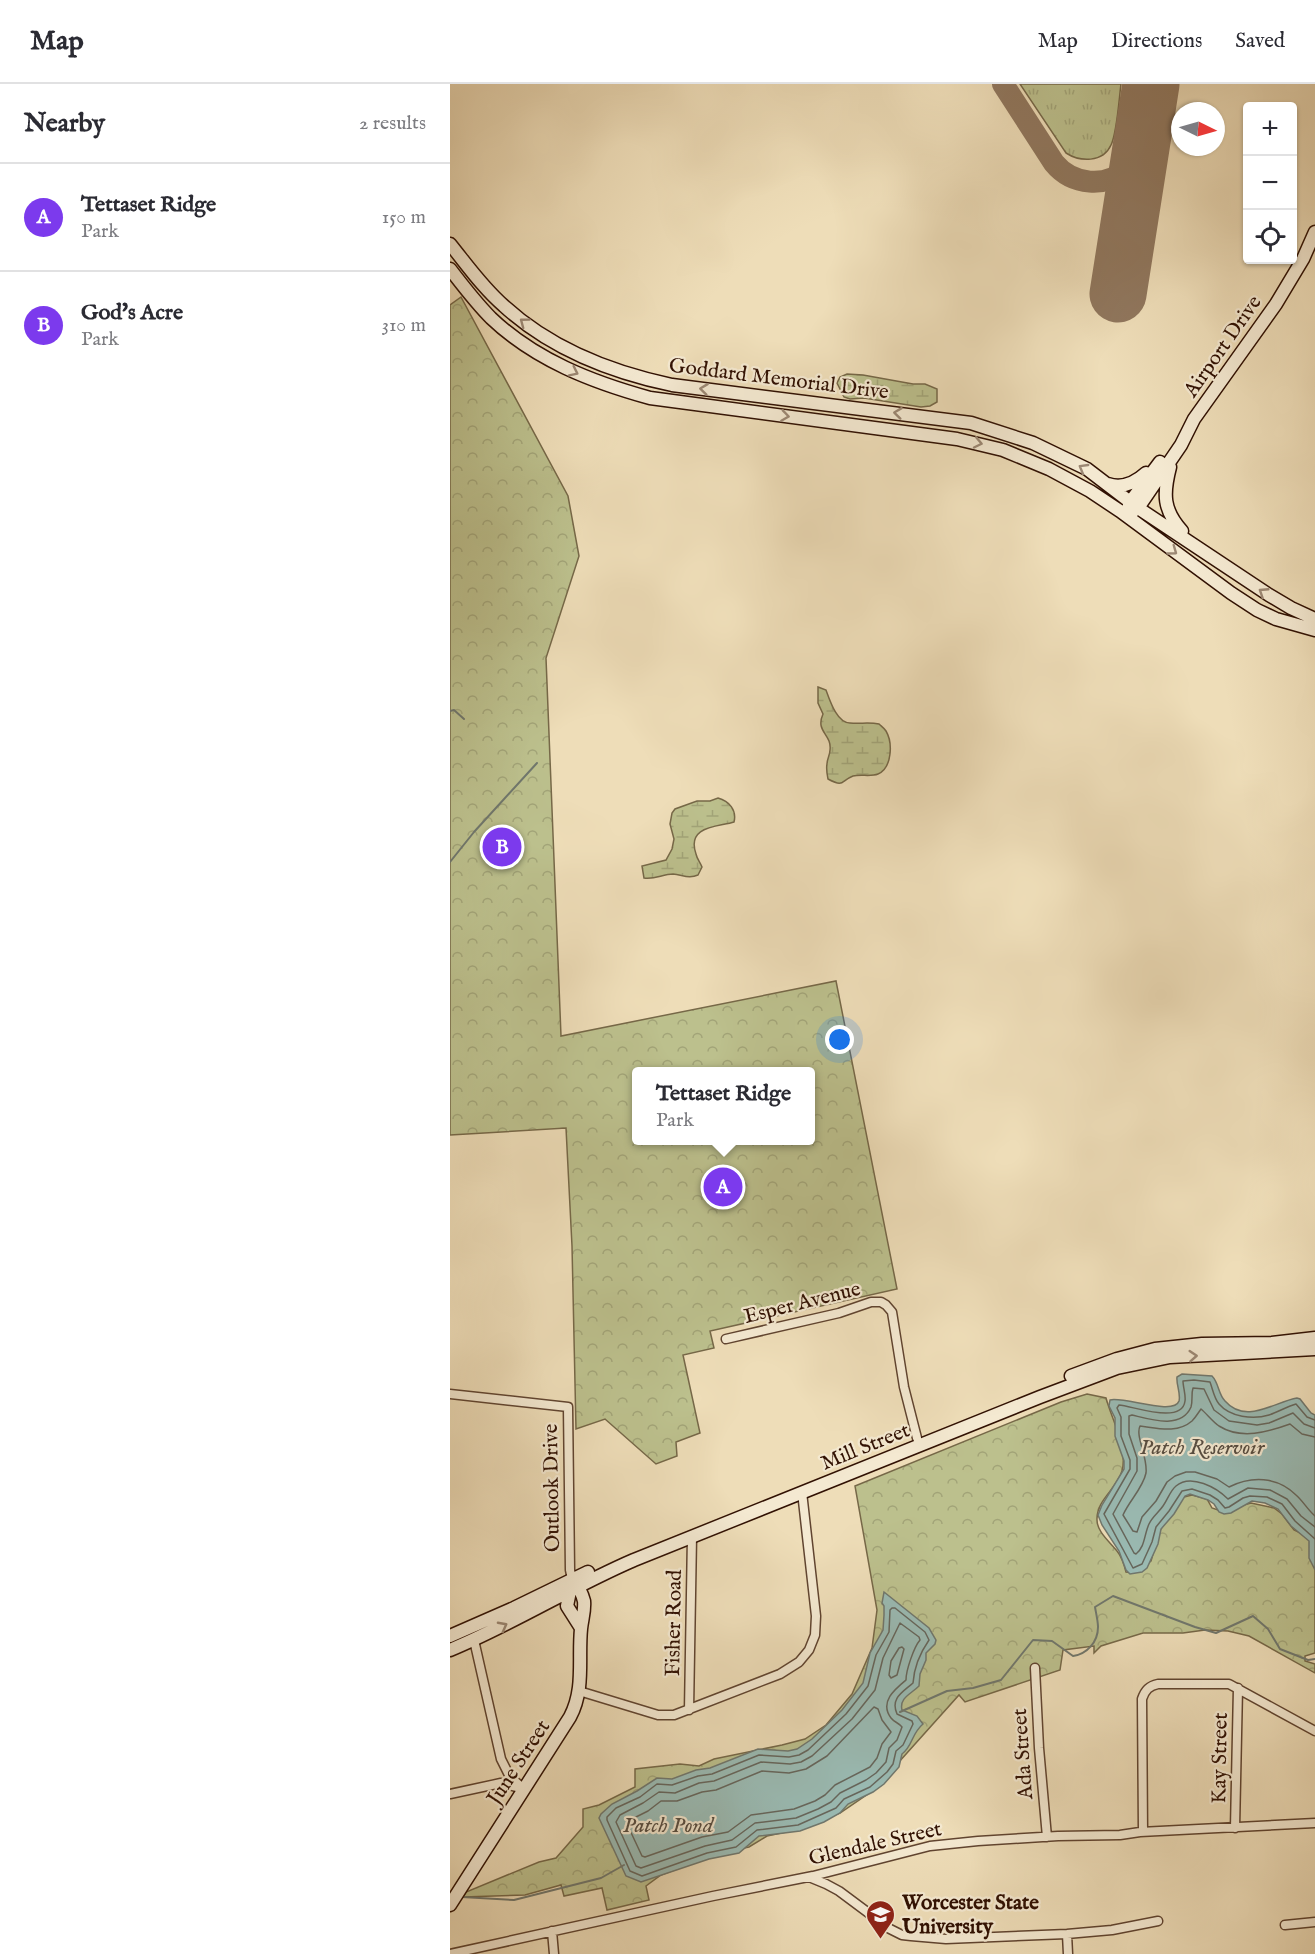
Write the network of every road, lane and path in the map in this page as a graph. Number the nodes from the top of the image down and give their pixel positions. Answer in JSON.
{"nodes":[{"id":1,"x":1315,"y":232,"type":"edge"},
{"id":2,"x":450,"y":244,"type":"edge"},
{"id":3,"x":450,"y":269,"type":"edge"},
{"id":4,"x":1194,"y":419,"type":"junction"},
{"id":5,"x":1181,"y":445,"type":"junction"},
{"id":6,"x":1161,"y":461,"type":"junction"},
{"id":7,"x":1105,"y":483,"type":"junction"},
{"id":8,"x":1134,"y":505,"type":"junction"},
{"id":9,"x":1126,"y":516,"type":"junction"},
{"id":10,"x":1208,"y":554,"type":"junction"},
{"id":11,"x":1315,"y":619,"type":"edge"},
{"id":12,"x":1315,"y":630,"type":"edge"},
{"id":13,"x":1315,"y":1338,"type":"edge"},
{"id":14,"x":726,"y":1339,"type":"dead end"},
{"id":15,"x":1315,"y":1349,"type":"edge"},
{"id":16,"x":1217,"y":1350,"type":"junction"},
{"id":17,"x":450,"y":1394,"type":"edge"},
{"id":18,"x":916,"y":1438,"type":"junction"},
{"id":19,"x":802,"y":1491,"type":"junction"},
{"id":20,"x":692,"y":1536,"type":"junction"},
{"id":21,"x":573,"y":1585,"type":"junction"},
{"id":22,"x":450,"y":1636,"type":"edge"},
{"id":23,"x":474,"y":1640,"type":"junction"},
{"id":24,"x":450,"y":1650,"type":"edge"},
{"id":25,"x":1035,"y":1668,"type":"dead end"},
{"id":26,"x":1238,"y":1688,"type":"junction"},
{"id":27,"x":579,"y":1691,"type":"junction"},
{"id":28,"x":689,"y":1710,"type":"junction"},
{"id":29,"x":1315,"y":1731,"type":"edge"},
{"id":30,"x":524,"y":1789,"type":"junction"},
{"id":31,"x":450,"y":1794,"type":"edge"},
{"id":32,"x":1315,"y":1823,"type":"edge"},
{"id":33,"x":1235,"y":1828,"type":"junction"},
{"id":34,"x":1143,"y":1832,"type":"junction"},
{"id":35,"x":1047,"y":1837,"type":"junction"},
{"id":36,"x":809,"y":1877,"type":"junction"},
{"id":37,"x":450,"y":1905,"type":"edge"},
{"id":38,"x":1158,"y":1922,"type":"dead end"},
{"id":39,"x":1315,"y":1922,"type":"edge"},
{"id":40,"x":1285,"y":1925,"type":"dead end"},
{"id":41,"x":552,"y":1931,"type":"junction"},
{"id":42,"x":1067,"y":1934,"type":"junction"},
{"id":43,"x":450,"y":1954,"type":"edge"},
{"id":44,"x":554,"y":1954,"type":"edge"},
{"id":45,"x":1068,"y":1954,"type":"edge"}],
"edges":[{"from":1,"to":4,"type":"main road","name":"Airport Drive"},
{"from":7,"to":2,"type":"main road","name":"Goddard Memorial Drive","one_way":true},
{"from":3,"to":9,"type":"main road","name":"Goddard Memorial Drive","one_way":true},
{"from":4,"to":5,"type":"main road","name":"Airport Drive"},
{"from":4,"to":6,"type":"main road","name":"Airport Drive"},
{"from":5,"to":8,"type":"main road","name":"Airport Drive"},
{"from":5,"to":10,"type":"main road","name":"Airport Drive"},
{"from":6,"to":7,"type":"main road"},
{"from":6,"to":8,"type":"main road","name":"Airport Drive"},
{"from":7,"to":8,"type":"main road","name":"Goddard Memorial Drive"},
{"from":8,"to":9,"type":"main road","name":"Airport Drive"},
{"from":8,"to":10,"type":"main road","name":"Airport Drive"},
{"from":9,"to":12,"type":"main road","one_way":true},
{"from":11,"to":10,"type":"main road","name":"Airport Drive","one_way":true},
{"from":13,"to":16,"type":"main road","name":"Mill Street"},
{"from":14,"to":18,"type":"street","name":"Esper Avenue"},
{"from":15,"to":16,"type":"main road","name":"Mill Street"},
{"from":16,"to":18,"type":"main road","name":"Mill Street"},
{"from":19,"to":16,"type":"main road","name":"Mill Street","one_way":true},
{"from":17,"to":21,"type":"street","name":"Outlook Drive"},
{"from":18,"to":21,"type":"main road","name":"Mill Street"},
{"from":19,"to":20,"type":"main road","name":"Mill Street"},
{"from":19,"to":28,"type":"street"},
{"from":20,"to":21,"type":"main road","name":"Mill Street"},
{"from":20,"to":28,"type":"street","name":"Fisher Road"},
{"from":21,"to":22,"type":"main road","name":"Mill Street"},
{"from":23,"to":21,"type":"main road","name":"Mill Street","one_way":true},
{"from":21,"to":27,"type":"main road","name":"June Street"},
{"from":23,"to":24,"type":"main road","name":"Mill Street"},
{"from":23,"to":30,"type":"street"},
{"from":25,"to":35,"type":"street","name":"Ada Street"},
{"from":26,"to":29,"type":"street"},
{"from":26,"to":33,"type":"street","name":"Kay Street"},
{"from":26,"to":34,"type":"street"},
{"from":27,"to":28,"type":"street"},
{"from":27,"to":30,"type":"main road","name":"June Street"},
{"from":30,"to":31,"type":"street"},
{"from":30,"to":37,"type":"main road","name":"June Street"},
{"from":32,"to":33,"type":"street","name":"Glendale Street"},
{"from":33,"to":34,"type":"street","name":"Glendale Street"},
{"from":34,"to":35,"type":"street","name":"Glendale Street"},
{"from":35,"to":36,"type":"street","name":"Glendale Street"},
{"from":36,"to":41,"type":"street","name":"Glendale Street"},
{"from":36,"to":42,"type":"street"},
{"from":38,"to":42,"type":"street"},
{"from":39,"to":40,"type":"street"},
{"from":41,"to":43,"type":"street","name":"Glendale Street"},
{"from":41,"to":44,"type":"street"},
{"from":42,"to":45,"type":"street"}]}
